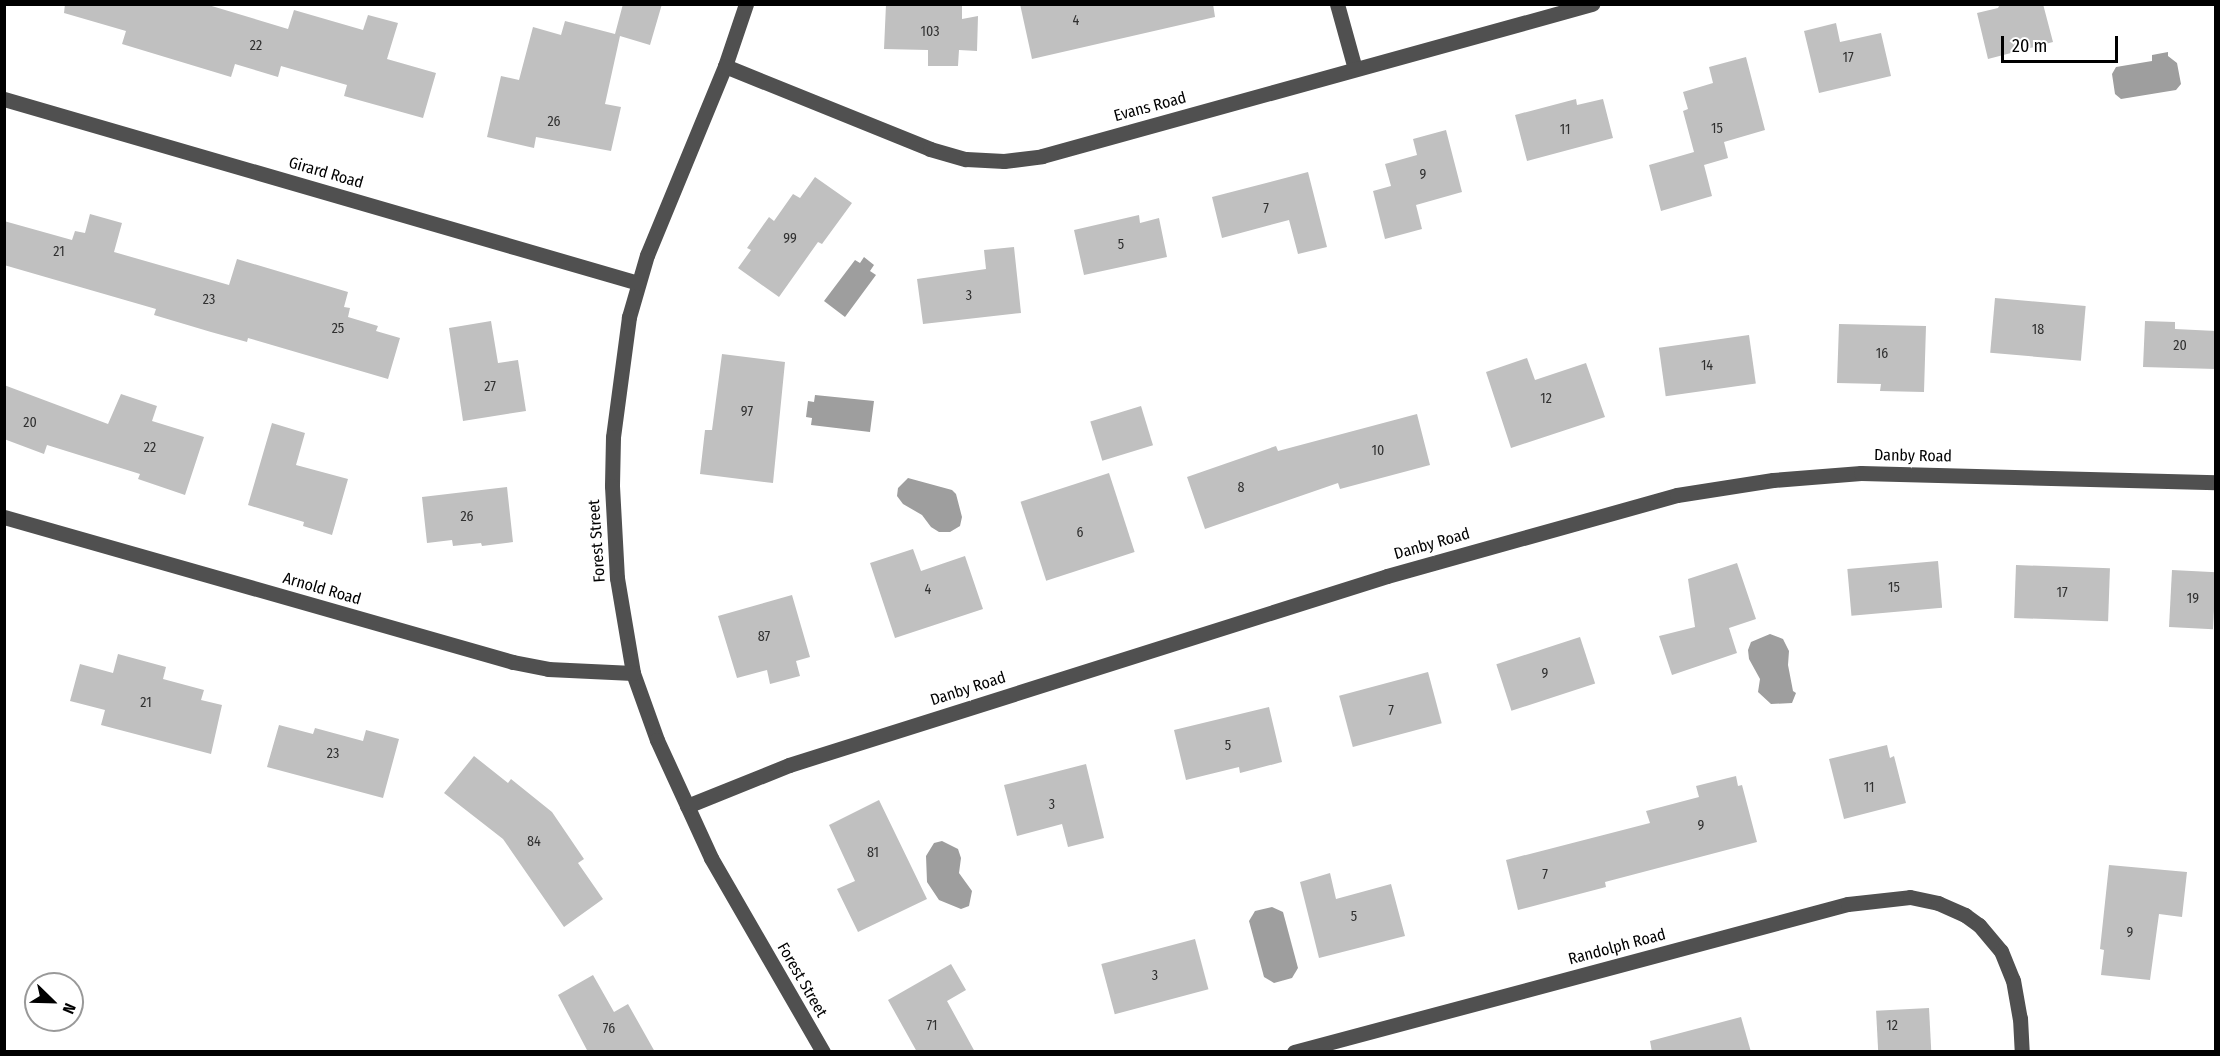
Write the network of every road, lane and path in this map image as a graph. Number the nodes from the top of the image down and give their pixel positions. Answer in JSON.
{"nodes":[{"id":1,"x":746,"y":4,"type":"edge"},
{"id":2,"x":1337,"y":4,"type":"edge"},
{"id":3,"x":1592,"y":4,"type":"edge"},
{"id":4,"x":724,"y":66,"type":"junction"},
{"id":5,"x":1355,"y":69,"type":"junction"},
{"id":6,"x":4,"y":99,"type":"edge"},
{"id":7,"x":638,"y":283,"type":"junction"},
{"id":8,"x":2216,"y":482,"type":"edge"},
{"id":9,"x":4,"y":517,"type":"edge"},
{"id":10,"x":633,"y":673,"type":"junction"},
{"id":11,"x":687,"y":806,"type":"junction"},
{"id":12,"x":823,"y":1052,"type":"edge"},
{"id":13,"x":1294,"y":1052,"type":"edge"},
{"id":14,"x":2022,"y":1052,"type":"edge"}],
"edges":[{"from":1,"to":4,"type":"street","name":"Forest Street"},
{"from":2,"to":5,"type":"street"},
{"from":3,"to":5,"type":"street","name":"Evans Road"},
{"from":4,"to":5,"type":"street","name":"Evans Road"},
{"from":4,"to":7,"type":"street","name":"Forest Street"},
{"from":6,"to":7,"type":"street","name":"Girard Road"},
{"from":7,"to":10,"type":"street","name":"Forest Street"},
{"from":8,"to":11,"type":"street","name":"Danby Road"},
{"from":9,"to":10,"type":"street","name":"Arnold Road"},
{"from":10,"to":11,"type":"street","name":"Forest Street"},
{"from":11,"to":12,"type":"street","name":"Forest Street"},
{"from":13,"to":14,"type":"street","name":"Randolph Road"}]}
